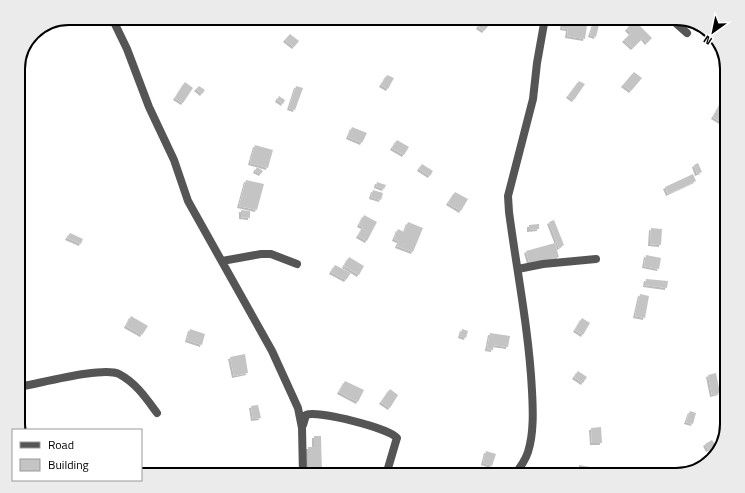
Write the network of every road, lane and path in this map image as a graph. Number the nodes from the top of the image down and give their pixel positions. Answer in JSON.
{"nodes":[{"id":1,"x":115,"y":25,"type":"edge"},
{"id":2,"x":544,"y":25,"type":"edge"},
{"id":3,"x":678,"y":25,"type":"edge"},
{"id":4,"x":686,"y":33,"type":"dead end"},
{"id":5,"x":596,"y":259,"type":"dead end"},
{"id":6,"x":222,"y":261,"type":"junction"},
{"id":7,"x":297,"y":264,"type":"dead end"},
{"id":8,"x":518,"y":269,"type":"junction"},
{"id":9,"x":25,"y":387,"type":"edge"},
{"id":10,"x":157,"y":413,"type":"dead end"},
{"id":11,"x":302,"y":428,"type":"junction"},
{"id":12,"x":303,"y":468,"type":"edge"},
{"id":13,"x":388,"y":468,"type":"edge"},
{"id":14,"x":520,"y":468,"type":"edge"}],
"edges":[{"from":1,"to":6,"type":"street"},
{"from":2,"to":8,"type":"street"},
{"from":3,"to":4,"type":"street"},
{"from":5,"to":8,"type":"street"},
{"from":6,"to":7,"type":"street"},
{"from":6,"to":11,"type":"street"},
{"from":8,"to":14,"type":"street"},
{"from":9,"to":10,"type":"street"},
{"from":11,"to":12,"type":"street"},
{"from":11,"to":13,"type":"street"}]}
